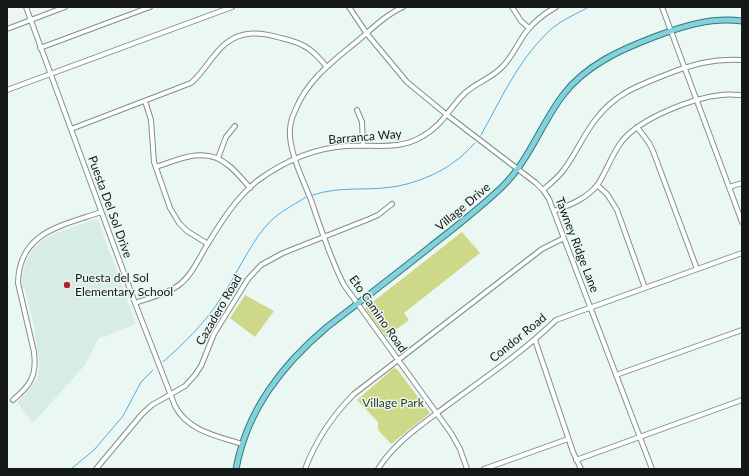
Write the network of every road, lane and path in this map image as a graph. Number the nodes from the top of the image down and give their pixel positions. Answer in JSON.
{"nodes":[{"id":1,"x":26,"y":7,"type":"edge"},
{"id":2,"x":66,"y":7,"type":"edge"},
{"id":3,"x":150,"y":7,"type":"edge"},
{"id":4,"x":232,"y":7,"type":"edge"},
{"id":5,"x":349,"y":7,"type":"edge"},
{"id":6,"x":403,"y":7,"type":"edge"},
{"id":7,"x":512,"y":7,"type":"edge"},
{"id":8,"x":556,"y":7,"type":"edge"},
{"id":9,"x":662,"y":7,"type":"edge"},
{"id":10,"x":30,"y":20,"type":"junction"},
{"id":11,"x":742,"y":20,"type":"edge"},
{"id":12,"x":530,"y":28,"type":"junction"},
{"id":13,"x":7,"y":29,"type":"edge"},
{"id":14,"x":671,"y":30,"type":"junction"},
{"id":15,"x":367,"y":34,"type":"junction"},
{"id":16,"x":40,"y":48,"type":"junction"},
{"id":17,"x":742,"y":60,"type":"edge"},
{"id":18,"x":326,"y":66,"type":"junction"},
{"id":19,"x":685,"y":68,"type":"junction"},
{"id":20,"x":50,"y":74,"type":"junction"},
{"id":21,"x":7,"y":90,"type":"edge"},
{"id":22,"x":742,"y":96,"type":"edge"},
{"id":23,"x":696,"y":100,"type":"junction"},
{"id":24,"x":145,"y":101,"type":"junction"},
{"id":25,"x":357,"y":110,"type":"dead end"},
{"id":26,"x":447,"y":115,"type":"junction"},
{"id":27,"x":235,"y":126,"type":"dead end"},
{"id":28,"x":637,"y":127,"type":"junction"},
{"id":29,"x":71,"y":129,"type":"junction"},
{"id":30,"x":363,"y":146,"type":"junction"},
{"id":31,"x":218,"y":158,"type":"junction"},
{"id":32,"x":295,"y":158,"type":"junction"},
{"id":33,"x":156,"y":167,"type":"junction"},
{"id":34,"x":517,"y":170,"type":"junction"},
{"id":35,"x":742,"y":183,"type":"edge"},
{"id":36,"x":597,"y":185,"type":"junction"},
{"id":37,"x":729,"y":187,"type":"junction"},
{"id":38,"x":250,"y":188,"type":"junction"},
{"id":39,"x":543,"y":190,"type":"junction"},
{"id":40,"x":392,"y":204,"type":"dead end"},
{"id":41,"x":554,"y":211,"type":"junction"},
{"id":42,"x":101,"y":212,"type":"junction"},
{"id":43,"x":742,"y":222,"type":"edge"},
{"id":44,"x":324,"y":236,"type":"junction"},
{"id":45,"x":564,"y":238,"type":"junction"},
{"id":46,"x":208,"y":244,"type":"junction"},
{"id":47,"x":742,"y":253,"type":"edge"},
{"id":48,"x":697,"y":269,"type":"junction"},
{"id":49,"x":645,"y":288,"type":"junction"},
{"id":50,"x":135,"y":303,"type":"junction"},
{"id":51,"x":357,"y":304,"type":"junction"},
{"id":52,"x":590,"y":308,"type":"junction"},
{"id":53,"x":742,"y":330,"type":"edge"},
{"id":54,"x":535,"y":340,"type":"junction"},
{"id":55,"x":397,"y":360,"type":"junction"},
{"id":56,"x":616,"y":375,"type":"junction"},
{"id":57,"x":171,"y":395,"type":"junction"},
{"id":58,"x":14,"y":400,"type":"dead end"},
{"id":59,"x":742,"y":400,"type":"edge"},
{"id":60,"x":436,"y":414,"type":"junction"},
{"id":61,"x":640,"y":437,"type":"junction"},
{"id":62,"x":568,"y":439,"type":"junction"},
{"id":63,"x":242,"y":444,"type":"junction"},
{"id":64,"x":576,"y":460,"type":"junction"},
{"id":65,"x":96,"y":469,"type":"edge"},
{"id":66,"x":236,"y":469,"type":"edge"},
{"id":67,"x":306,"y":469,"type":"edge"},
{"id":68,"x":378,"y":469,"type":"edge"},
{"id":69,"x":467,"y":469,"type":"edge"},
{"id":70,"x":484,"y":469,"type":"edge"},
{"id":71,"x":581,"y":469,"type":"edge"},
{"id":72,"x":652,"y":469,"type":"edge"}],
"edges":[{"from":1,"to":10,"type":"street","name":"Puesta Del Sol Drive"},
{"from":2,"to":10,"type":"street"},
{"from":3,"to":16,"type":"street"},
{"from":4,"to":20,"type":"street"},
{"from":5,"to":15,"type":"street","name":"Tawney Ridge Lane"},
{"from":6,"to":15,"type":"street","name":"Eto Camino Road"},
{"from":7,"to":12,"type":"street"},
{"from":8,"to":12,"type":"street","name":"Barranca Way"},
{"from":9,"to":14,"type":"street"},
{"from":10,"to":13,"type":"street"},
{"from":10,"to":16,"type":"street","name":"Puesta Del Sol Drive"},
{"from":11,"to":14,"type":"main road","name":"Village Drive"},
{"from":12,"to":26,"type":"street","name":"Barranca Way"},
{"from":14,"to":19,"type":"street"},
{"from":14,"to":34,"type":"main road","name":"Village Drive"},
{"from":15,"to":18,"type":"street","name":"Eto Camino Road"},
{"from":15,"to":26,"type":"street","name":"Tawney Ridge Lane"},
{"from":16,"to":20,"type":"street","name":"Puesta Del Sol Drive"},
{"from":17,"to":19,"type":"street"},
{"from":18,"to":24,"type":"street"},
{"from":18,"to":32,"type":"street","name":"Eto Camino Road"},
{"from":19,"to":23,"type":"street"},
{"from":19,"to":39,"type":"street"},
{"from":20,"to":21,"type":"street"},
{"from":20,"to":29,"type":"street","name":"Puesta Del Sol Drive"},
{"from":22,"to":23,"type":"street"},
{"from":23,"to":28,"type":"street"},
{"from":23,"to":37,"type":"street"},
{"from":24,"to":29,"type":"street"},
{"from":24,"to":33,"type":"street"},
{"from":25,"to":30,"type":"street"},
{"from":26,"to":30,"type":"street","name":"Barranca Way"},
{"from":26,"to":34,"type":"street","name":"Tawney Ridge Lane"},
{"from":27,"to":31,"type":"street"},
{"from":28,"to":36,"type":"street"},
{"from":28,"to":48,"type":"street"},
{"from":29,"to":42,"type":"street","name":"Puesta Del Sol Drive"},
{"from":30,"to":32,"type":"street","name":"Barranca Way"},
{"from":31,"to":33,"type":"street"},
{"from":31,"to":38,"type":"street"},
{"from":32,"to":38,"type":"street","name":"Barranca Way"},
{"from":32,"to":44,"type":"street","name":"Eto Camino Road"},
{"from":33,"to":46,"type":"street"},
{"from":34,"to":39,"type":"street","name":"Tawney Ridge Lane"},
{"from":34,"to":51,"type":"main road","name":"Village Drive"},
{"from":35,"to":37,"type":"street"},
{"from":36,"to":41,"type":"street"},
{"from":36,"to":49,"type":"street"},
{"from":37,"to":43,"type":"street"},
{"from":38,"to":46,"type":"street","name":"Barranca Way"},
{"from":39,"to":41,"type":"street","name":"Tawney Ridge Lane"},
{"from":40,"to":44,"type":"street","name":"Cazadero Road"},
{"from":41,"to":45,"type":"street","name":"Tawney Ridge Lane"},
{"from":42,"to":50,"type":"street","name":"Puesta Del Sol Drive"},
{"from":42,"to":58,"type":"street"},
{"from":44,"to":51,"type":"street","name":"Eto Camino Road"},
{"from":44,"to":57,"type":"street","name":"Cazadero Road"},
{"from":45,"to":52,"type":"street","name":"Tawney Ridge Lane"},
{"from":45,"to":55,"type":"street"},
{"from":46,"to":50,"type":"street","name":"Barranca Way"},
{"from":47,"to":48,"type":"street","name":"Condor Road"},
{"from":48,"to":49,"type":"street","name":"Condor Road"},
{"from":49,"to":52,"type":"street","name":"Condor Road"},
{"from":50,"to":57,"type":"street","name":"Puesta Del Sol Drive"},
{"from":51,"to":55,"type":"street","name":"Eto Camino Road"},
{"from":51,"to":63,"type":"main road","name":"Village Drive"},
{"from":52,"to":54,"type":"street","name":"Condor Road"},
{"from":52,"to":56,"type":"street","name":"Tawney Ridge Lane"},
{"from":53,"to":56,"type":"street"},
{"from":54,"to":60,"type":"street","name":"Condor Road"},
{"from":54,"to":62,"type":"street"},
{"from":55,"to":60,"type":"street","name":"Eto Camino Road"},
{"from":55,"to":67,"type":"street"},
{"from":56,"to":61,"type":"street","name":"Tawney Ridge Lane"},
{"from":57,"to":63,"type":"street","name":"Puesta Del Sol Drive"},
{"from":57,"to":65,"type":"street","name":"Cazadero Road"},
{"from":59,"to":61,"type":"street"},
{"from":60,"to":68,"type":"street","name":"Condor Road"},
{"from":60,"to":69,"type":"street","name":"Eto Camino Road"},
{"from":61,"to":64,"type":"street"},
{"from":61,"to":72,"type":"street","name":"Tawney Ridge Lane"},
{"from":62,"to":64,"type":"street"},
{"from":62,"to":70,"type":"street"},
{"from":63,"to":66,"type":"main road","name":"Village Drive"},
{"from":64,"to":71,"type":"street"}]}
